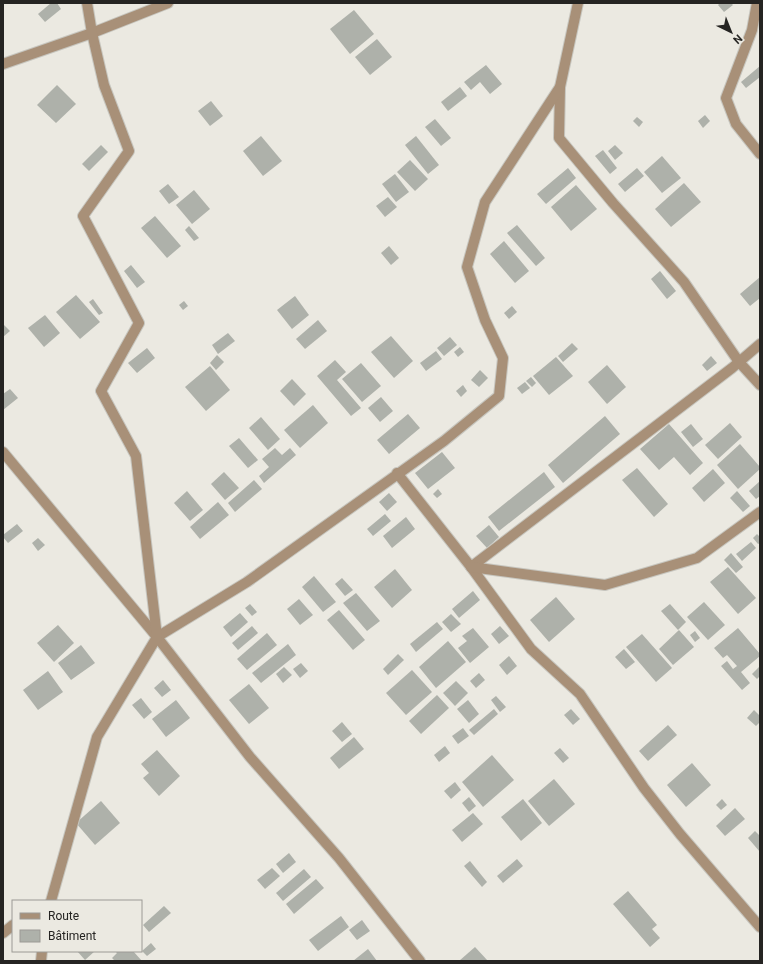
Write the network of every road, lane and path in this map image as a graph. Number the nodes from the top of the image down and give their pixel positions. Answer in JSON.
{"nodes":[{"id":1,"x":86,"y":3,"type":"edge"},
{"id":2,"x":168,"y":3,"type":"edge"},
{"id":3,"x":578,"y":3,"type":"edge"},
{"id":4,"x":757,"y":3,"type":"edge"},
{"id":5,"x":92,"y":33,"type":"junction"},
{"id":6,"x":3,"y":64,"type":"edge"},
{"id":7,"x":560,"y":87,"type":"junction"},
{"id":8,"x":760,"y":154,"type":"edge"},
{"id":9,"x":760,"y":344,"type":"edge"},
{"id":10,"x":739,"y":362,"type":"junction"},
{"id":11,"x":760,"y":385,"type":"edge"},
{"id":12,"x":3,"y":452,"type":"edge"},
{"id":13,"x":397,"y":474,"type":"junction"},
{"id":14,"x":760,"y":512,"type":"edge"},
{"id":15,"x":471,"y":567,"type":"junction"},
{"id":16,"x":157,"y":637,"type":"junction"},
{"id":17,"x":52,"y":898,"type":"edge"},
{"id":18,"x":12,"y":926,"type":"edge"},
{"id":19,"x":760,"y":927,"type":"edge"},
{"id":20,"x":3,"y":933,"type":"edge"},
{"id":21,"x":420,"y":961,"type":"edge"}],
"edges":[{"from":1,"to":5,"type":"street"},
{"from":2,"to":5,"type":"street"},
{"from":3,"to":7,"type":"street"},
{"from":4,"to":8,"type":"street"},
{"from":5,"to":6,"type":"street"},
{"from":5,"to":16,"type":"street"},
{"from":7,"to":10,"type":"street"},
{"from":7,"to":13,"type":"street"},
{"from":9,"to":10,"type":"street"},
{"from":10,"to":11,"type":"street"},
{"from":10,"to":15,"type":"street"},
{"from":12,"to":16,"type":"street"},
{"from":13,"to":15,"type":"street"},
{"from":13,"to":16,"type":"street"},
{"from":14,"to":15,"type":"street"},
{"from":15,"to":19,"type":"street"},
{"from":16,"to":17,"type":"street"},
{"from":16,"to":21,"type":"street"},
{"from":18,"to":20,"type":"street"}]}
